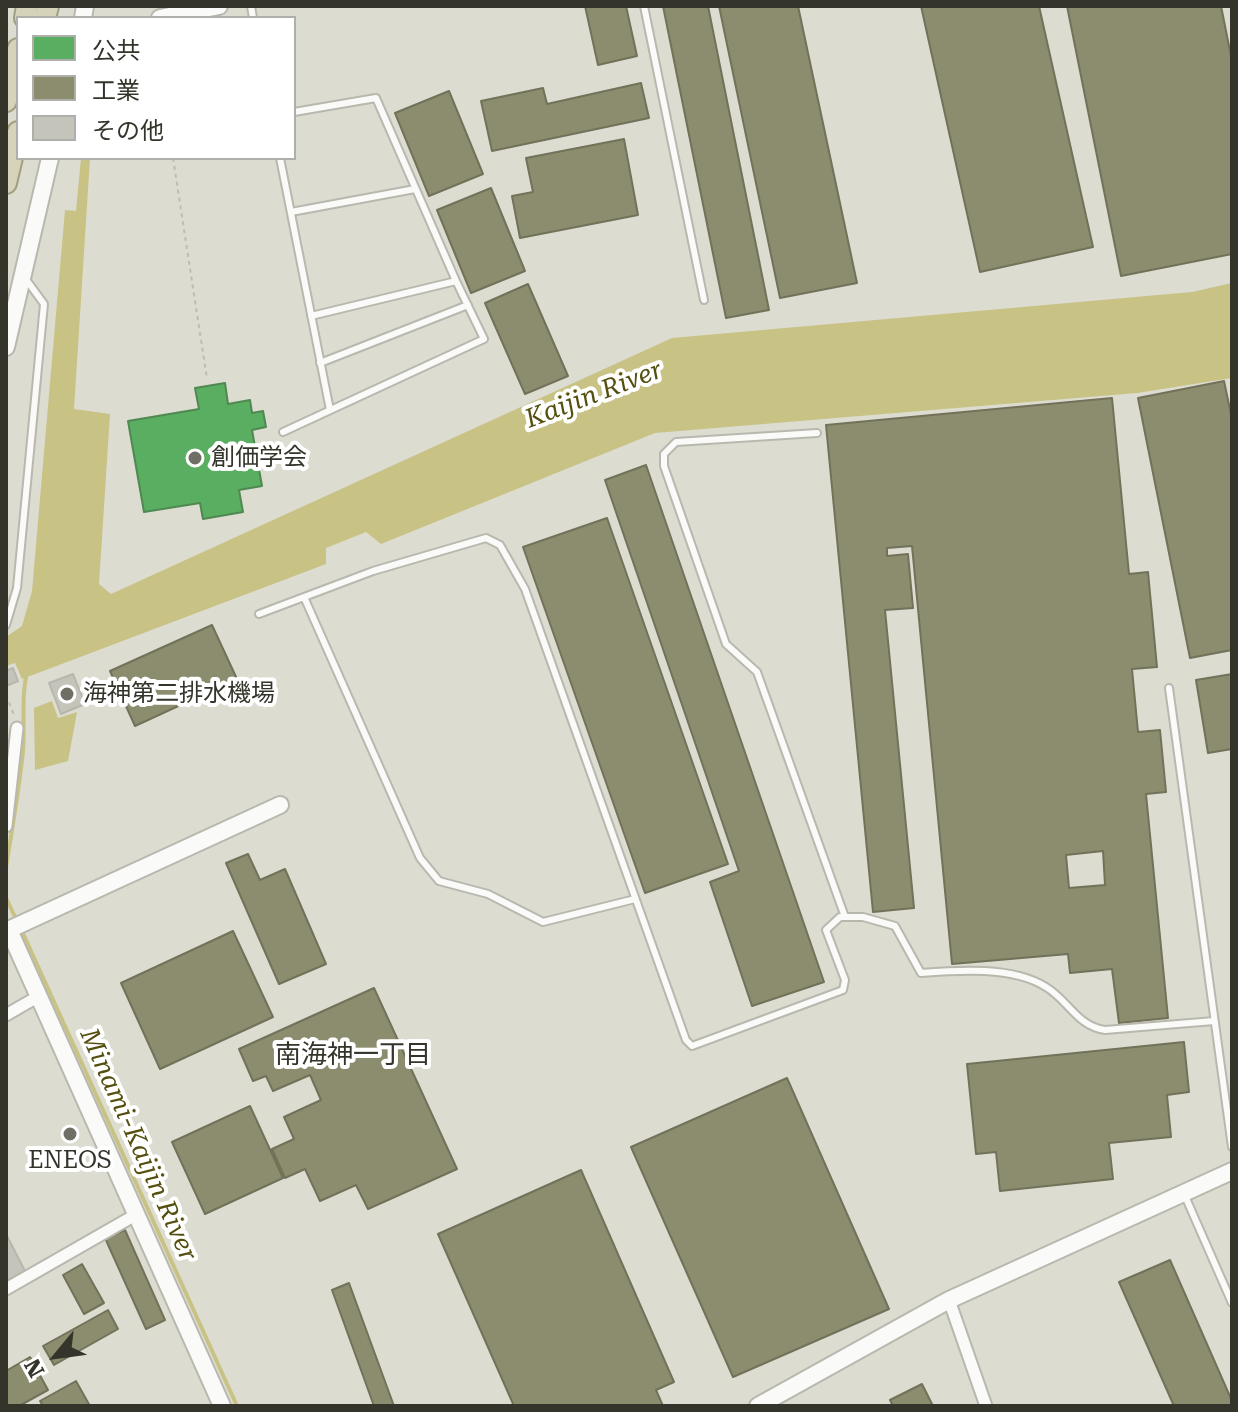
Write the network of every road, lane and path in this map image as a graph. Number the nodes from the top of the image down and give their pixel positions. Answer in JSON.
{"nodes":[{"id":1,"x":219,"y":6,"type":"edge"},
{"id":2,"x":644,"y":6,"type":"edge"},
{"id":3,"x":170,"y":16,"type":"edge"},
{"id":4,"x":16,"y":56,"type":"edge"},
{"id":5,"x":6,"y":101,"type":"edge"},
{"id":6,"x":296,"y":112,"type":"edge"},
{"id":7,"x":16,"y":140,"type":"edge"},
{"id":8,"x":50,"y":160,"type":"edge"},
{"id":9,"x":173,"y":160,"type":"edge"},
{"id":10,"x":280,"y":160,"type":"edge"},
{"id":11,"x":6,"y":183,"type":"edge"},
{"id":12,"x":415,"y":189,"type":"junction"},
{"id":13,"x":291,"y":212,"type":"junction"},
{"id":14,"x":23,"y":275,"type":"junction"},
{"id":15,"x":456,"y":281,"type":"junction"},
{"id":16,"x":704,"y":300,"type":"dead end"},
{"id":17,"x":468,"y":305,"type":"junction"},
{"id":18,"x":311,"y":316,"type":"junction"},
{"id":19,"x":6,"y":347,"type":"edge"},
{"id":20,"x":320,"y":363,"type":"junction"},
{"id":21,"x":207,"y":379,"type":"dead end"},
{"id":22,"x":330,"y":410,"type":"junction"},
{"id":23,"x":283,"y":432,"type":"dead end"},
{"id":24,"x":817,"y":433,"type":"dead end"},
{"id":25,"x":304,"y":597,"type":"junction"},
{"id":26,"x":259,"y":614,"type":"dead end"},
{"id":27,"x":6,"y":625,"type":"edge"},
{"id":28,"x":1169,"y":688,"type":"dead end"},
{"id":29,"x":6,"y":695,"type":"edge"},
{"id":30,"x":17,"y":728,"type":"joint"},
{"id":31,"x":280,"y":805,"type":"dead end"},
{"id":32,"x":7,"y":818,"type":"edge"},
{"id":33,"x":635,"y":899,"type":"junction"},
{"id":34,"x":845,"y":917,"type":"junction"},
{"id":35,"x":7,"y":927,"type":"edge"},
{"id":36,"x":39,"y":996,"type":"junction"},
{"id":37,"x":6,"y":1015,"type":"edge"},
{"id":38,"x":1214,"y":1021,"type":"junction"},
{"id":39,"x":1232,"y":1147,"type":"edge"},
{"id":40,"x":1232,"y":1171,"type":"edge"},
{"id":41,"x":1184,"y":1193,"type":"junction"},
{"id":42,"x":137,"y":1214,"type":"junction"},
{"id":43,"x":6,"y":1289,"type":"edge"},
{"id":44,"x":949,"y":1300,"type":"junction"},
{"id":45,"x":1232,"y":1303,"type":"edge"},
{"id":46,"x":222,"y":1406,"type":"edge"},
{"id":47,"x":758,"y":1406,"type":"edge"},
{"id":48,"x":986,"y":1406,"type":"edge"}],
"edges":[{"from":1,"to":3,"type":"street"},
{"from":2,"to":16,"type":"lane"},
{"from":4,"to":5,"type":"highway"},
{"from":6,"to":12,"type":"lane"},
{"from":7,"to":11,"type":"highway"},
{"from":8,"to":14,"type":"street"},
{"from":9,"to":21,"type":"path"},
{"from":10,"to":13,"type":"lane"},
{"from":12,"to":13,"type":"lane"},
{"from":12,"to":15,"type":"lane"},
{"from":13,"to":18,"type":"lane"},
{"from":14,"to":19,"type":"street"},
{"from":14,"to":27,"type":"lane"},
{"from":15,"to":17,"type":"lane"},
{"from":15,"to":18,"type":"lane"},
{"from":17,"to":20,"type":"lane"},
{"from":17,"to":22,"type":"lane"},
{"from":18,"to":20,"type":"lane"},
{"from":20,"to":22,"type":"lane"},
{"from":22,"to":23,"type":"lane"},
{"from":24,"to":34,"type":"lane"},
{"from":25,"to":26,"type":"lane"},
{"from":25,"to":33,"type":"lane"},
{"from":25,"to":33,"type":"lane"},
{"from":28,"to":38,"type":"lane"},
{"from":29,"to":30,"type":"path"},
{"from":30,"to":32,"type":"street"},
{"from":31,"to":35,"type":"street"},
{"from":33,"to":34,"type":"lane"},
{"from":34,"to":38,"type":"lane"},
{"from":35,"to":36,"type":"street"},
{"from":36,"to":37,"type":"street"},
{"from":36,"to":42,"type":"street"},
{"from":38,"to":39,"type":"lane"},
{"from":40,"to":41,"type":"street"},
{"from":41,"to":44,"type":"street"},
{"from":41,"to":45,"type":"lane"},
{"from":42,"to":43,"type":"street"},
{"from":42,"to":46,"type":"street"},
{"from":44,"to":47,"type":"street"},
{"from":44,"to":48,"type":"street"}]}
